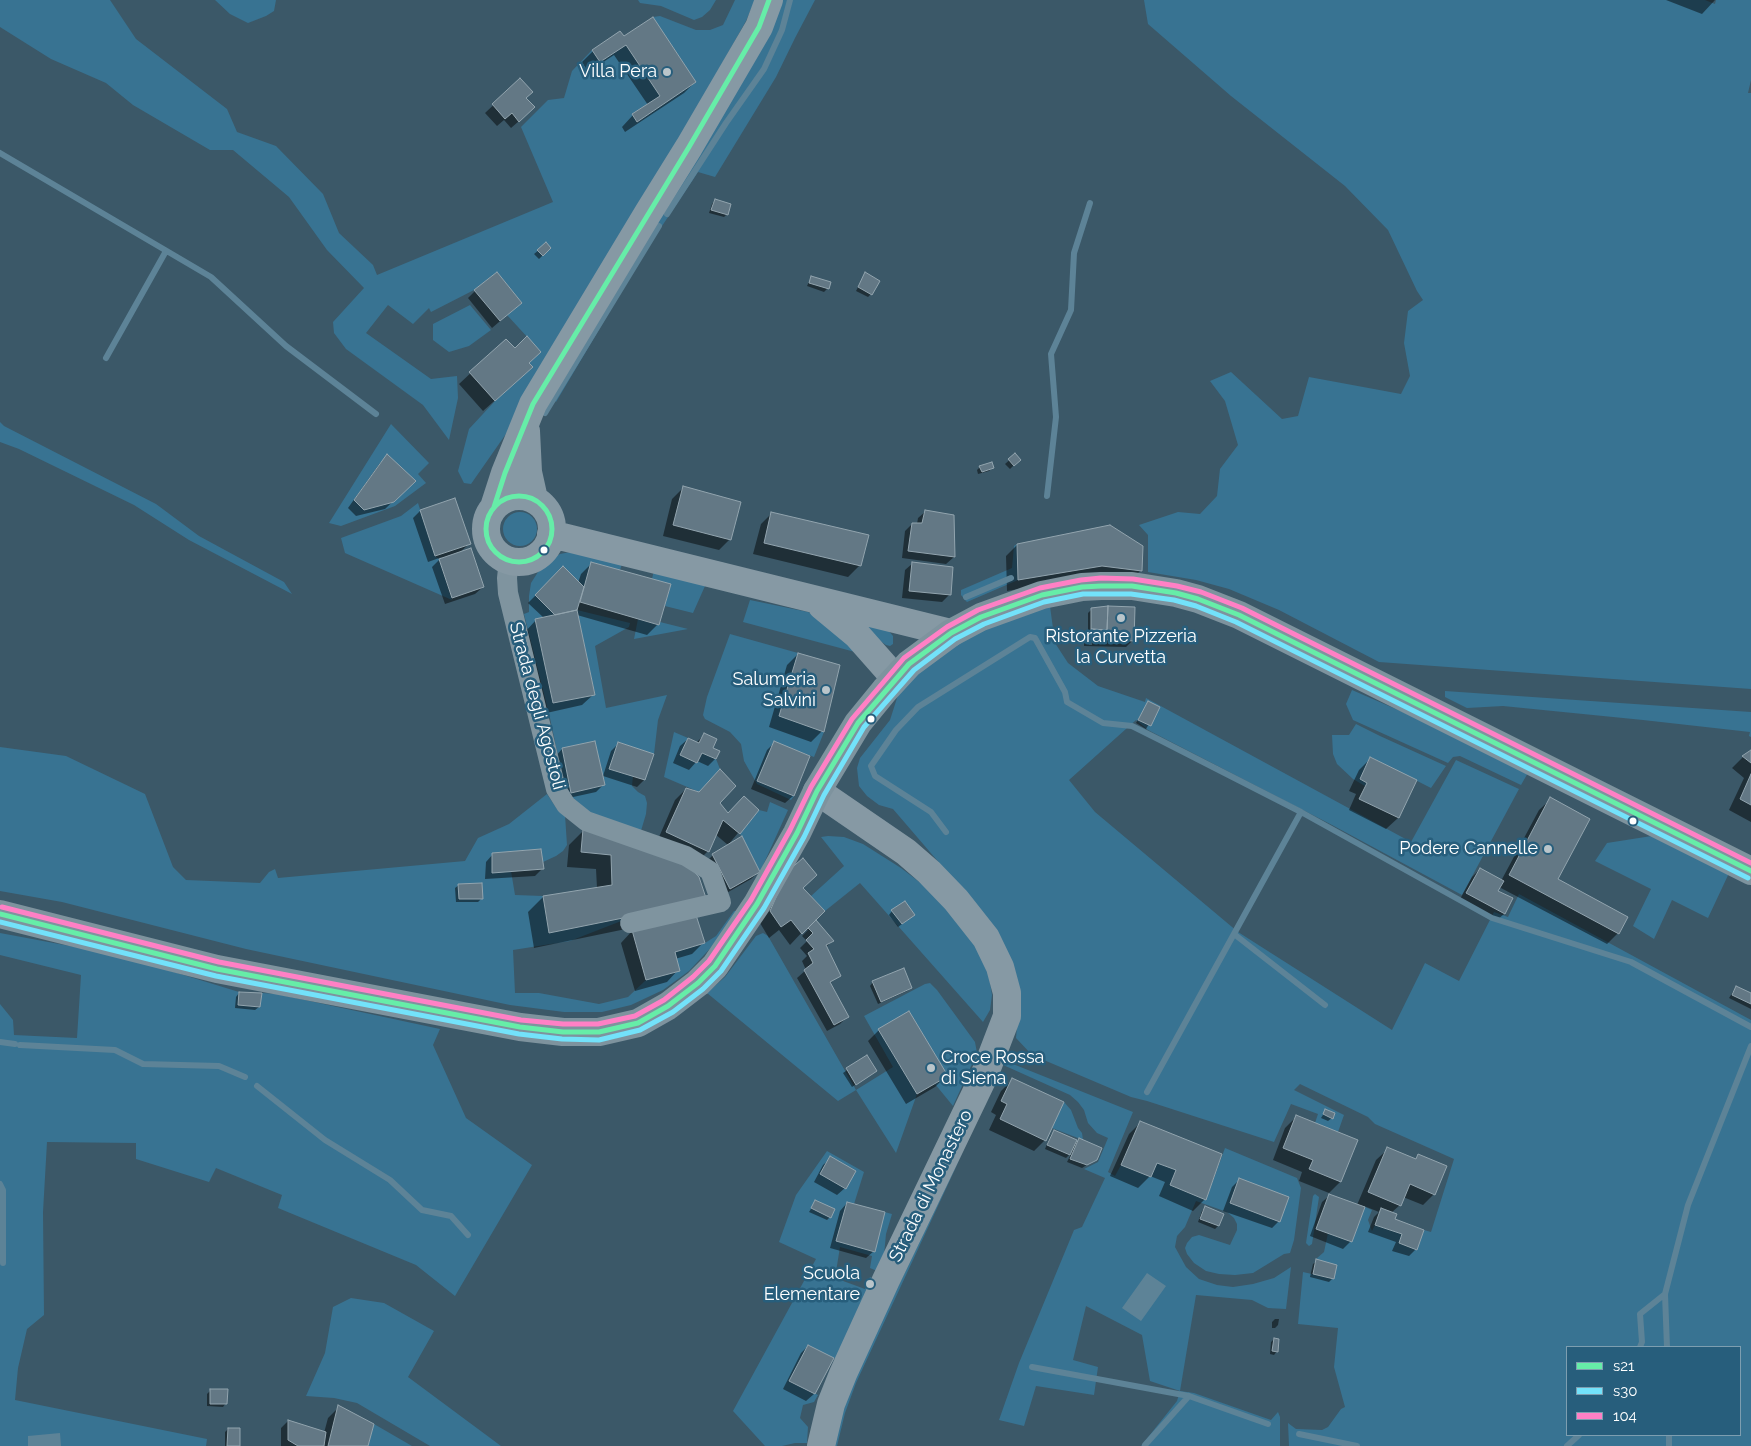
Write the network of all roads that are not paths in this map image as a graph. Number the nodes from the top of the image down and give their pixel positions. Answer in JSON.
{"nodes":[{"id":1,"x":769,"y":0,"type":"edge"},
{"id":2,"x":525,"y":420,"type":"junction"},
{"id":3,"x":534,"y":500,"type":"junction"},
{"id":4,"x":494,"y":507,"type":"junction"},
{"id":5,"x":552,"y":534,"type":"junction"},
{"id":6,"x":510,"y":560,"type":"junction"},
{"id":7,"x":810,"y":599,"type":"junction"},
{"id":8,"x":951,"y":633,"type":"junction"},
{"id":9,"x":895,"y":678,"type":"junction"},
{"id":10,"x":817,"y":791,"type":"junction"},
{"id":11,"x":1751,"y":871,"type":"edge"},
{"id":12,"x":0,"y":914,"type":"edge"},
{"id":13,"x":630,"y":923,"type":"dead end"},
{"id":14,"x":821,"y":1446,"type":"edge"}],
"edges":[{"from":1,"to":2,"type":"street"},
{"from":2,"to":3,"type":"street"},
{"from":2,"to":4,"type":"street"},
{"from":3,"to":4,"type":"street"},
{"from":3,"to":5,"type":"street"},
{"from":4,"to":6,"type":"street"},
{"from":5,"to":6,"type":"street"},
{"from":5,"to":7,"type":"street"},
{"from":6,"to":13,"type":"street","name":"Strada degli Agostoli"},
{"from":7,"to":8,"type":"street"},
{"from":7,"to":9,"type":"street"},
{"from":8,"to":9,"type":"main road"},
{"from":8,"to":11,"type":"main road"},
{"from":9,"to":10,"type":"main road"},
{"from":10,"to":12,"type":"main road"},
{"from":10,"to":14,"type":"street","name":"Strada di Monastero"}]}
